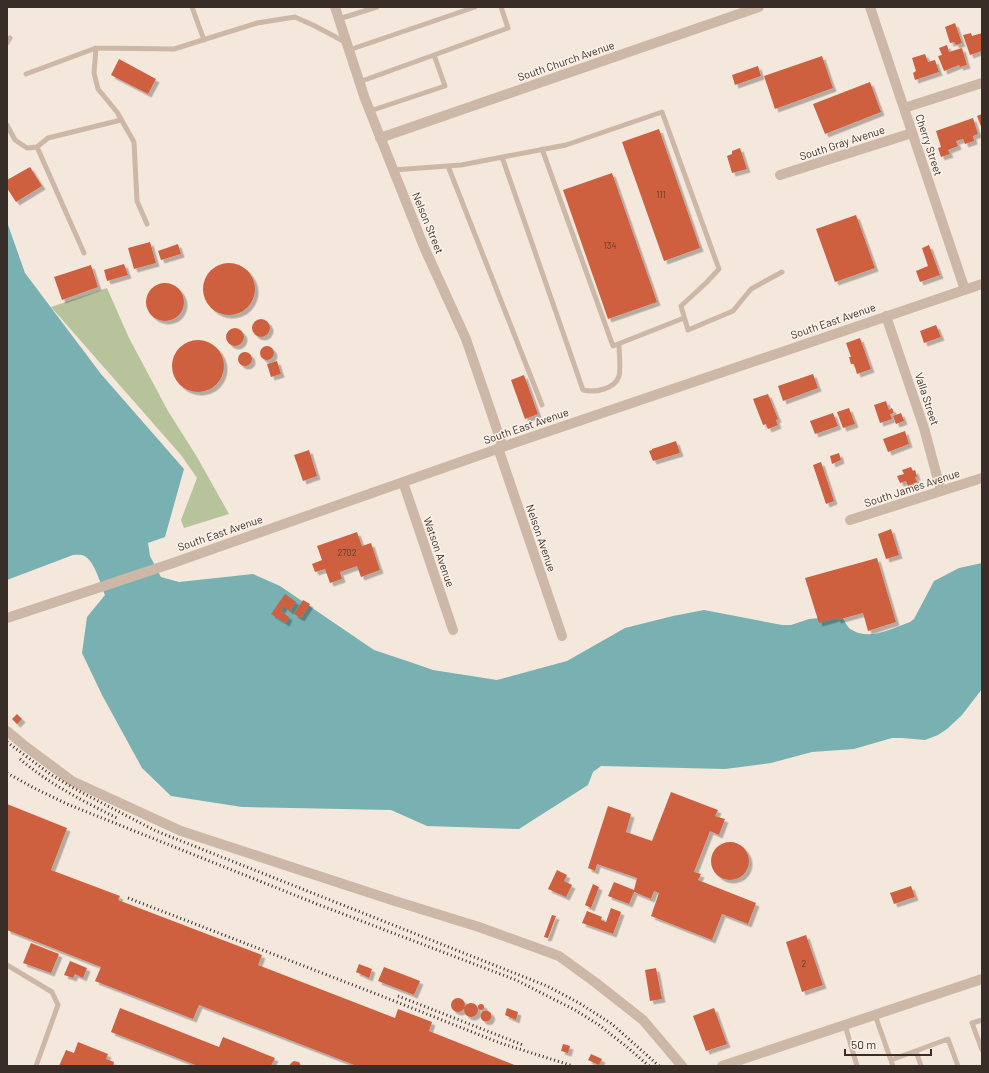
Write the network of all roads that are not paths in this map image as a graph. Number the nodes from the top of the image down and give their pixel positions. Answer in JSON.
{"nodes":[{"id":1,"x":192,"y":7,"type":"edge"},
{"id":2,"x":335,"y":7,"type":"edge"},
{"id":3,"x":377,"y":7,"type":"edge"},
{"id":4,"x":475,"y":7,"type":"edge"},
{"id":5,"x":501,"y":7,"type":"edge"},
{"id":6,"x":759,"y":7,"type":"edge"},
{"id":7,"x":870,"y":7,"type":"edge"},
{"id":8,"x":339,"y":19,"type":"junction"},
{"id":9,"x":204,"y":40,"type":"junction"},
{"id":10,"x":348,"y":46,"type":"junction"},
{"id":11,"x":96,"y":48,"type":"junction"},
{"id":12,"x":434,"y":55,"type":"junction"},
{"id":13,"x":26,"y":74,"type":"dead end"},
{"id":14,"x":359,"y":82,"type":"junction"},
{"id":15,"x":982,"y":83,"type":"edge"},
{"id":16,"x":904,"y":108,"type":"junction"},
{"id":17,"x":370,"y":111,"type":"junction"},
{"id":18,"x":121,"y":120,"type":"junction"},
{"id":19,"x":7,"y":125,"type":"edge"},
{"id":20,"x":912,"y":133,"type":"junction"},
{"id":21,"x":380,"y":138,"type":"junction"},
{"id":22,"x":37,"y":147,"type":"junction"},
{"id":23,"x":542,"y":149,"type":"junction"},
{"id":24,"x":502,"y":157,"type":"junction"},
{"id":25,"x":448,"y":166,"type":"junction"},
{"id":26,"x":393,"y":170,"type":"junction"},
{"id":27,"x":780,"y":175,"type":"dead end"},
{"id":28,"x":147,"y":224,"type":"dead end"},
{"id":29,"x":84,"y":253,"type":"dead end"},
{"id":30,"x":782,"y":272,"type":"dead end"},
{"id":31,"x":982,"y":284,"type":"edge"},
{"id":32,"x":965,"y":290,"type":"junction"},
{"id":33,"x":886,"y":316,"type":"junction"},
{"id":34,"x":684,"y":318,"type":"junction"},
{"id":35,"x":619,"y":344,"type":"junction"},
{"id":36,"x":542,"y":405,"type":"dead end"},
{"id":37,"x":500,"y":447,"type":"junction"},
{"id":38,"x":982,"y":478,"type":"edge"},
{"id":39,"x":403,"y":482,"type":"junction"},
{"id":40,"x":941,"y":491,"type":"junction"},
{"id":41,"x":850,"y":520,"type":"dead end"},
{"id":42,"x":7,"y":618,"type":"edge"},
{"id":43,"x":453,"y":630,"type":"dead end"},
{"id":44,"x":562,"y":636,"type":"dead end"},
{"id":45,"x":7,"y":731,"type":"edge"},
{"id":46,"x":7,"y":965,"type":"edge"},
{"id":47,"x":982,"y":979,"type":"edge"},
{"id":48,"x":875,"y":1015,"type":"junction"},
{"id":49,"x":982,"y":1020,"type":"edge"},
{"id":50,"x":845,"y":1025,"type":"junction"},
{"id":51,"x":916,"y":1050,"type":"junction"},
{"id":52,"x":982,"y":1050,"type":"edge"},
{"id":53,"x":891,"y":1060,"type":"junction"},
{"id":54,"x":36,"y":1066,"type":"edge"},
{"id":55,"x":682,"y":1066,"type":"edge"},
{"id":56,"x":722,"y":1066,"type":"edge"},
{"id":57,"x":857,"y":1066,"type":"edge"},
{"id":58,"x":893,"y":1066,"type":"edge"},
{"id":59,"x":921,"y":1066,"type":"edge"},
{"id":60,"x":958,"y":1066,"type":"edge"}],
"edges":[{"from":1,"to":9,"type":"lane"},
{"from":2,"to":8,"type":"street","name":"Nelson Street"},
{"from":3,"to":8,"type":"lane"},
{"from":4,"to":10,"type":"lane"},
{"from":5,"to":12,"type":"lane"},
{"from":6,"to":21,"type":"street","name":"South Church Avenue"},
{"from":7,"to":16,"type":"street","name":"Cherry Street"},
{"from":8,"to":10,"type":"street","name":"Nelson Street"},
{"from":9,"to":10,"type":"lane"},
{"from":9,"to":11,"type":"lane"},
{"from":10,"to":14,"type":"street","name":"Nelson Street"},
{"from":11,"to":13,"type":"lane"},
{"from":11,"to":18,"type":"lane"},
{"from":12,"to":14,"type":"lane"},
{"from":12,"to":17,"type":"lane"},
{"from":14,"to":17,"type":"street","name":"Nelson Street"},
{"from":15,"to":16,"type":"street"},
{"from":16,"to":20,"type":"street","name":"Cherry Street"},
{"from":17,"to":21,"type":"street","name":"Nelson Street"},
{"from":18,"to":22,"type":"lane"},
{"from":18,"to":28,"type":"lane"},
{"from":19,"to":22,"type":"lane"},
{"from":20,"to":27,"type":"street","name":"South Gray Avenue"},
{"from":20,"to":32,"type":"street","name":"Cherry Street"},
{"from":21,"to":26,"type":"street","name":"Nelson Street"},
{"from":22,"to":29,"type":"lane"},
{"from":23,"to":24,"type":"lane"},
{"from":23,"to":34,"type":"lane"},
{"from":23,"to":35,"type":"lane"},
{"from":24,"to":25,"type":"lane"},
{"from":24,"to":35,"type":"lane"},
{"from":25,"to":26,"type":"lane"},
{"from":25,"to":36,"type":"lane"},
{"from":26,"to":37,"type":"street","name":"Nelson Street"},
{"from":30,"to":34,"type":"lane"},
{"from":31,"to":32,"type":"street","name":"South East Avenue"},
{"from":32,"to":33,"type":"street","name":"South East Avenue"},
{"from":33,"to":37,"type":"street","name":"South East Avenue"},
{"from":33,"to":40,"type":"street","name":"Valla Street"},
{"from":34,"to":35,"type":"lane"},
{"from":37,"to":39,"type":"street","name":"South East Avenue"},
{"from":37,"to":44,"type":"street","name":"Nelson Avenue"},
{"from":38,"to":40,"type":"street","name":"South James Avenue"},
{"from":39,"to":42,"type":"street","name":"South East Avenue"},
{"from":39,"to":43,"type":"street","name":"Watson Avenue"},
{"from":40,"to":41,"type":"street","name":"South James Avenue"},
{"from":45,"to":55,"type":"street"},
{"from":46,"to":54,"type":"lane"},
{"from":47,"to":48,"type":"street"},
{"from":48,"to":50,"type":"street"},
{"from":48,"to":53,"type":"lane"},
{"from":49,"to":52,"type":"lane"},
{"from":50,"to":56,"type":"street"},
{"from":50,"to":57,"type":"lane"},
{"from":51,"to":53,"type":"lane"},
{"from":51,"to":59,"type":"lane"},
{"from":51,"to":60,"type":"lane"},
{"from":53,"to":58,"type":"lane"}]}
